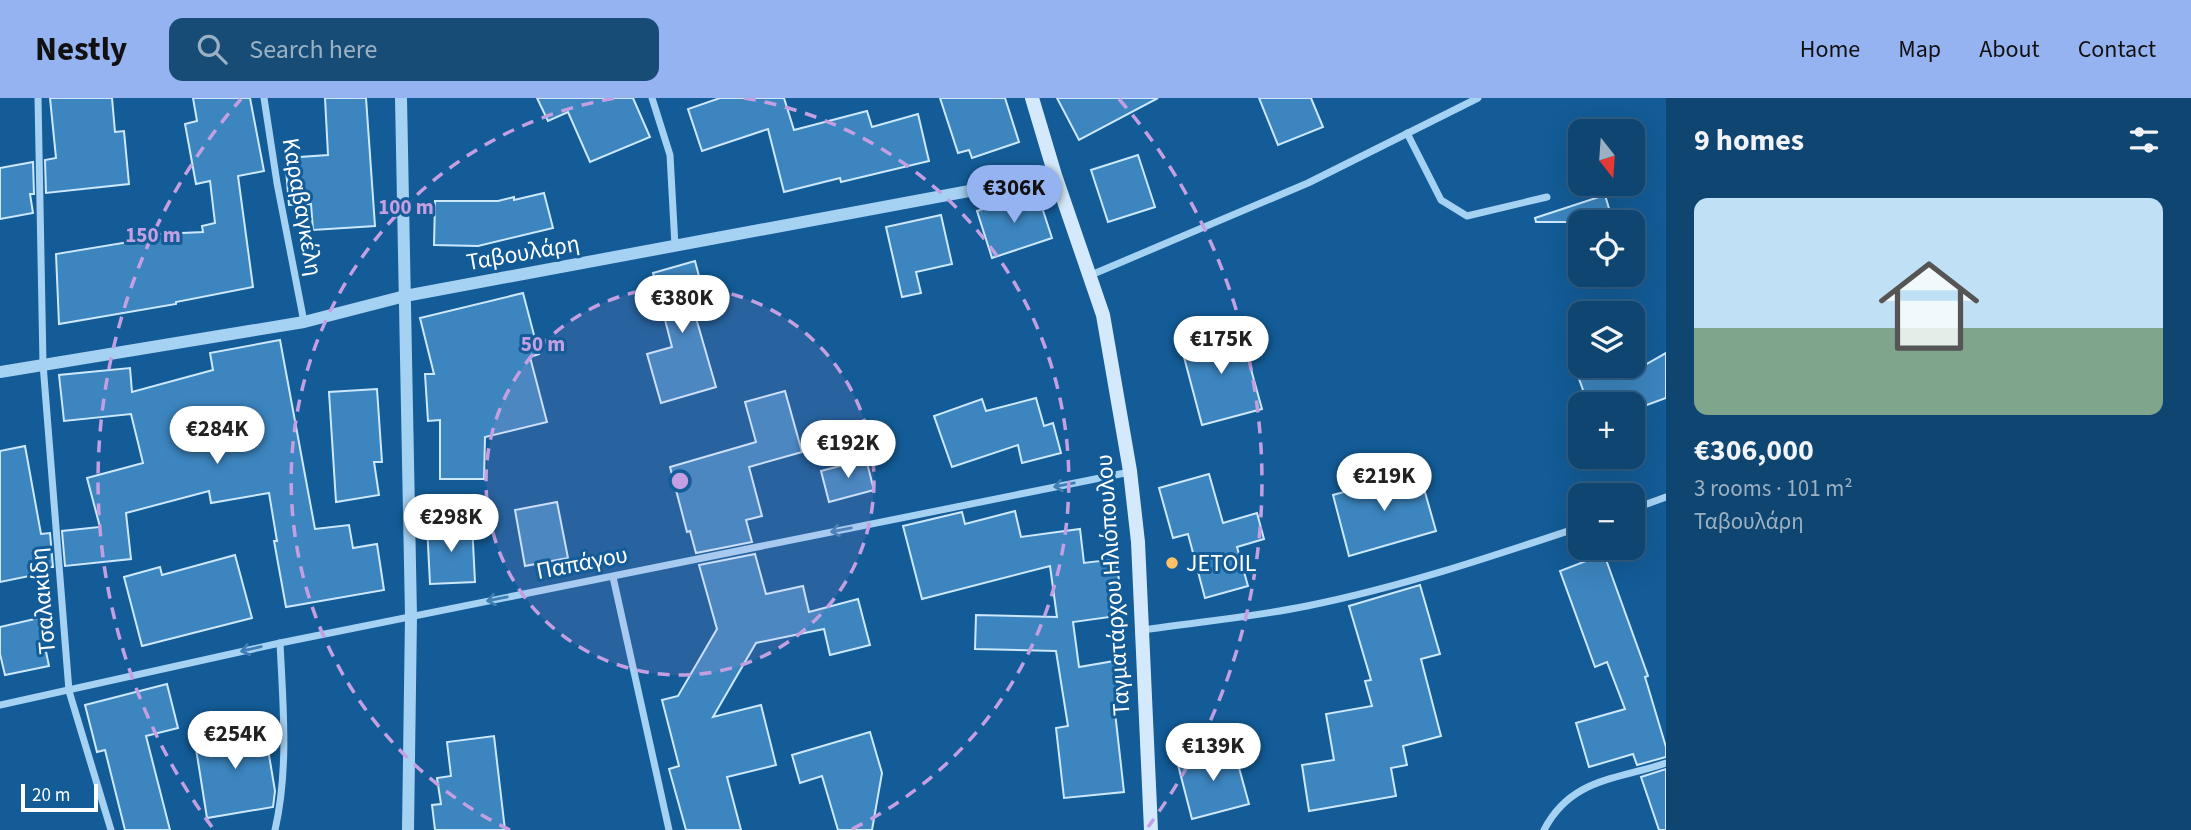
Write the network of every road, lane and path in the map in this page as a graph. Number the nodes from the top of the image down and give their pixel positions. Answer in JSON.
{"nodes":[{"id":1,"x":38,"y":98,"type":"edge"},
{"id":2,"x":264,"y":98,"type":"edge"},
{"id":3,"x":401,"y":98,"type":"edge"},
{"id":4,"x":653,"y":98,"type":"edge"},
{"id":5,"x":1032,"y":98,"type":"edge"},
{"id":6,"x":1478,"y":98,"type":"edge"},
{"id":7,"x":1407,"y":133,"type":"junction"},
{"id":8,"x":1055,"y":174,"type":"junction"},
{"id":9,"x":1547,"y":197,"type":"dead end"},
{"id":10,"x":676,"y":246,"type":"junction"},
{"id":11,"x":1091,"y":275,"type":"junction"},
{"id":12,"x":405,"y":296,"type":"junction"},
{"id":13,"x":304,"y":322,"type":"junction"},
{"id":14,"x":43,"y":364,"type":"junction"},
{"id":15,"x":0,"y":372,"type":"edge"},
{"id":16,"x":1130,"y":471,"type":"junction"},
{"id":17,"x":1666,"y":497,"type":"edge"},
{"id":18,"x":1645,"y":505,"type":"edge"},
{"id":19,"x":1568,"y":531,"type":"edge"},
{"id":20,"x":613,"y":577,"type":"junction"},
{"id":21,"x":411,"y":616,"type":"junction"},
{"id":22,"x":1143,"y":630,"type":"junction"},
{"id":23,"x":280,"y":643,"type":"junction"},
{"id":24,"x":69,"y":691,"type":"junction"},
{"id":25,"x":0,"y":705,"type":"edge"},
{"id":26,"x":1666,"y":763,"type":"edge"},
{"id":27,"x":111,"y":830,"type":"edge"},
{"id":28,"x":275,"y":830,"type":"edge"},
{"id":29,"x":408,"y":830,"type":"edge"},
{"id":30,"x":669,"y":830,"type":"edge"},
{"id":31,"x":1151,"y":830,"type":"edge"},
{"id":32,"x":1544,"y":830,"type":"edge"}],
"edges":[{"from":1,"to":14,"type":"street","name":"Τσαλακίδη"},
{"from":2,"to":13,"type":"street","name":"Καραβαγκέλη"},
{"from":3,"to":12,"type":"street"},
{"from":4,"to":10,"type":"street"},
{"from":5,"to":8,"type":"main road","name":"Ταγματάρχου Ηλιόπουλου"},
{"from":6,"to":7,"type":"street"},
{"from":7,"to":9,"type":"street"},
{"from":7,"to":11,"type":"street"},
{"from":8,"to":10,"type":"street","name":"Ταβουλάρη"},
{"from":8,"to":11,"type":"main road","name":"Ταγματάρχου Ηλιόπουλου"},
{"from":10,"to":12,"type":"street","name":"Ταβουλάρη"},
{"from":11,"to":16,"type":"main road","name":"Ταγματάρχου Ηλιόπουλου"},
{"from":12,"to":13,"type":"street","name":"Ταβουλάρη"},
{"from":12,"to":21,"type":"street"},
{"from":13,"to":14,"type":"street","name":"Ταβουλάρη"},
{"from":14,"to":15,"type":"street","name":"Ταβουλάρη"},
{"from":14,"to":24,"type":"street","name":"Τσαλακίδη"},
{"from":16,"to":20,"type":"street","name":"Παπάγου","one_way":true},
{"from":16,"to":22,"type":"main road","name":"Ταγματάρχου Ηλιόπουλου"},
{"from":17,"to":18,"type":"street"},
{"from":19,"to":22,"type":"street"},
{"from":20,"to":21,"type":"street","name":"Παπάγου","one_way":true},
{"from":20,"to":30,"type":"street"},
{"from":21,"to":23,"type":"street","name":"Παπάγου"},
{"from":21,"to":29,"type":"street"},
{"from":22,"to":31,"type":"main road","name":"Ταγματάρχου Ηλιόπουλου"},
{"from":23,"to":24,"type":"street","name":"Παπάγου","one_way":true},
{"from":23,"to":28,"type":"street"},
{"from":24,"to":25,"type":"street","name":"Παπάγου"},
{"from":24,"to":27,"type":"street","name":"Τσαλακίδη"},
{"from":26,"to":32,"type":"street"}]}
